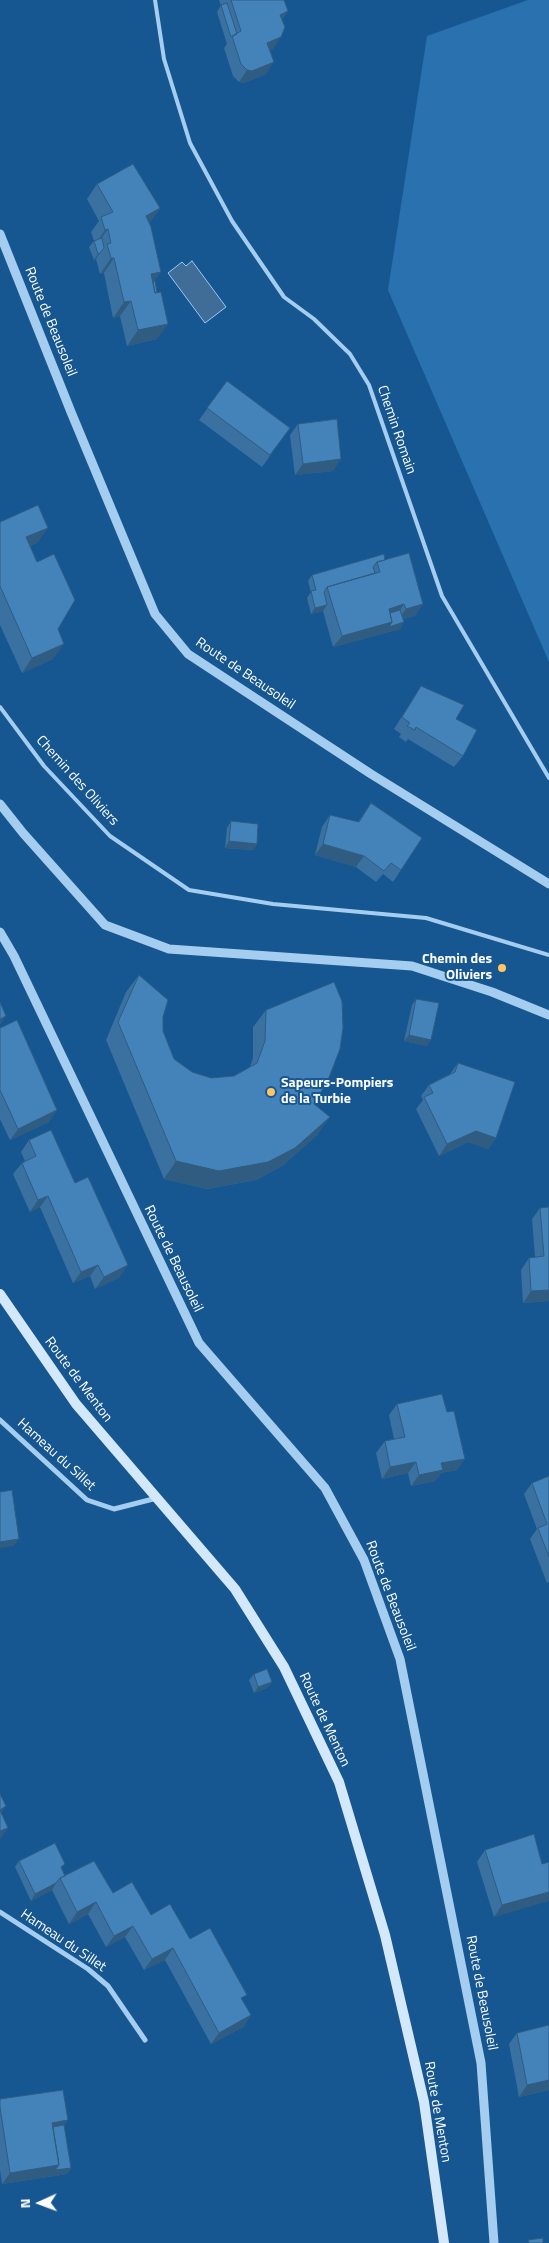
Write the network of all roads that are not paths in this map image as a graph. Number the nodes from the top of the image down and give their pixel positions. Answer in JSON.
{"nodes":[{"id":1,"x":155,"y":0,"type":"edge"},
{"id":2,"x":0,"y":234,"type":"edge"},
{"id":3,"x":0,"y":707,"type":"edge"},
{"id":4,"x":549,"y":778,"type":"edge"},
{"id":5,"x":0,"y":804,"type":"edge"},
{"id":6,"x":549,"y":884,"type":"edge"},
{"id":7,"x":0,"y":932,"type":"edge"},
{"id":8,"x":549,"y":955,"type":"edge"},
{"id":9,"x":549,"y":1015,"type":"edge"},
{"id":10,"x":0,"y":1294,"type":"edge"},
{"id":11,"x":0,"y":1420,"type":"edge"},
{"id":12,"x":157,"y":1498,"type":"junction"},
{"id":13,"x":0,"y":1912,"type":"edge"},
{"id":14,"x":145,"y":2040,"type":"dead end"},
{"id":15,"x":444,"y":2243,"type":"edge"},
{"id":16,"x":494,"y":2243,"type":"edge"}],
"edges":[{"from":1,"to":4,"type":"lane","name":"Chemin Romain"},
{"from":2,"to":6,"type":"street","name":"Route de Beausoleil"},
{"from":3,"to":8,"type":"lane","name":"Chemin des Oliviers"},
{"from":5,"to":9,"type":"street"},
{"from":7,"to":16,"type":"street","name":"Route de Beausoleil"},
{"from":10,"to":12,"type":"main road","name":"Route de Menton"},
{"from":11,"to":12,"type":"street","name":"Hameau du Sillet"},
{"from":12,"to":15,"type":"main road","name":"Route de Menton"},
{"from":13,"to":14,"type":"street","name":"Hameau du Sillet"}]}
